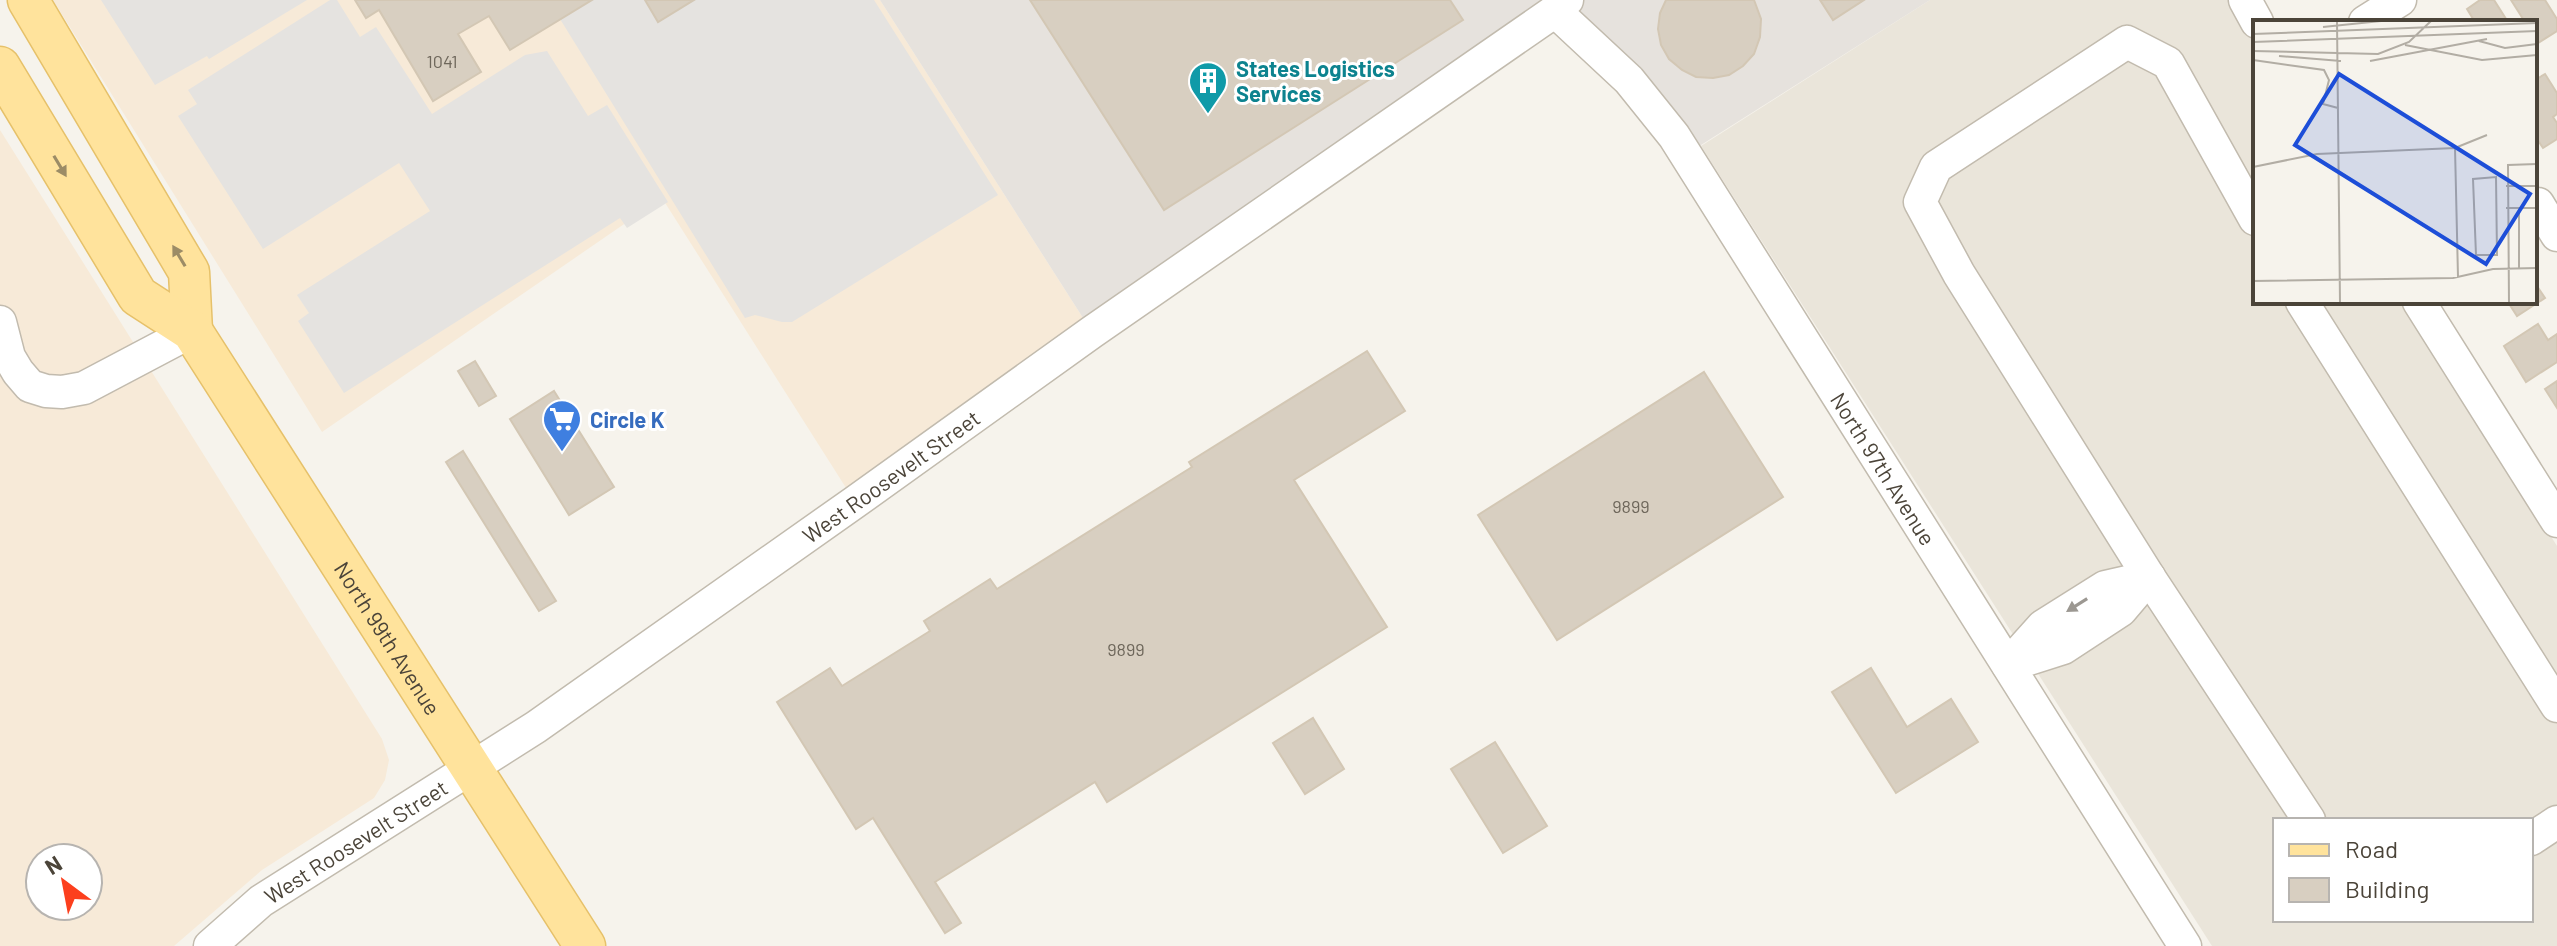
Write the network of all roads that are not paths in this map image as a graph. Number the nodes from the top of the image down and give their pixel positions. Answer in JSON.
{"nodes":[{"id":1,"x":28,"y":0,"type":"edge"},
{"id":2,"x":2245,"y":0,"type":"edge"},
{"id":3,"x":2400,"y":0,"type":"edge"},
{"id":4,"x":1561,"y":6,"type":"edge"},
{"id":5,"x":2256,"y":20,"type":"edge"},
{"id":6,"x":2368,"y":20,"type":"edge"},
{"id":7,"x":0,"y":67,"type":"edge"},
{"id":8,"x":2543,"y":201,"type":"edge"},
{"id":9,"x":2253,"y":215,"type":"edge"},
{"id":10,"x":2557,"y":235,"type":"edge"},
{"id":11,"x":2303,"y":304,"type":"edge"},
{"id":12,"x":2420,"y":304,"type":"edge"},
{"id":13,"x":0,"y":322,"type":"edge"},
{"id":14,"x":192,"y":331,"type":"junction"},
{"id":15,"x":2557,"y":521,"type":"edge"},
{"id":16,"x":2149,"y":577,"type":"junction"},
{"id":17,"x":2008,"y":665,"type":"junction"},
{"id":18,"x":2557,"y":706,"type":"edge"},
{"id":19,"x":471,"y":767,"type":"junction"},
{"id":20,"x":2308,"y":818,"type":"edge"},
{"id":21,"x":2557,"y":822,"type":"edge"},
{"id":22,"x":2533,"y":838,"type":"edge"},
{"id":23,"x":210,"y":946,"type":"edge"},
{"id":24,"x":585,"y":946,"type":"edge"},
{"id":25,"x":2185,"y":946,"type":"edge"}],
"edges":[{"from":14,"to":1,"type":"main road","name":"North 99th Avenue","one_way":true},
{"from":2,"to":5,"type":"street"},
{"from":3,"to":6,"type":"street"},
{"from":4,"to":17,"type":"street","name":"North 97th Avenue"},
{"from":4,"to":19,"type":"street","name":"West Roosevelt Street"},
{"from":7,"to":14,"type":"main road","name":"North 99th Avenue","one_way":true},
{"from":8,"to":10,"type":"street"},
{"from":9,"to":16,"type":"street"},
{"from":11,"to":18,"type":"street"},
{"from":12,"to":15,"type":"street"},
{"from":13,"to":14,"type":"street"},
{"from":14,"to":19,"type":"main road","name":"North 99th Avenue"},
{"from":16,"to":17,"type":"street"},
{"from":16,"to":20,"type":"street"},
{"from":17,"to":25,"type":"street","name":"North 97th Avenue"},
{"from":19,"to":23,"type":"street","name":"West Roosevelt Street"},
{"from":19,"to":24,"type":"main road","name":"North 99th Avenue"},
{"from":21,"to":22,"type":"street"}]}
